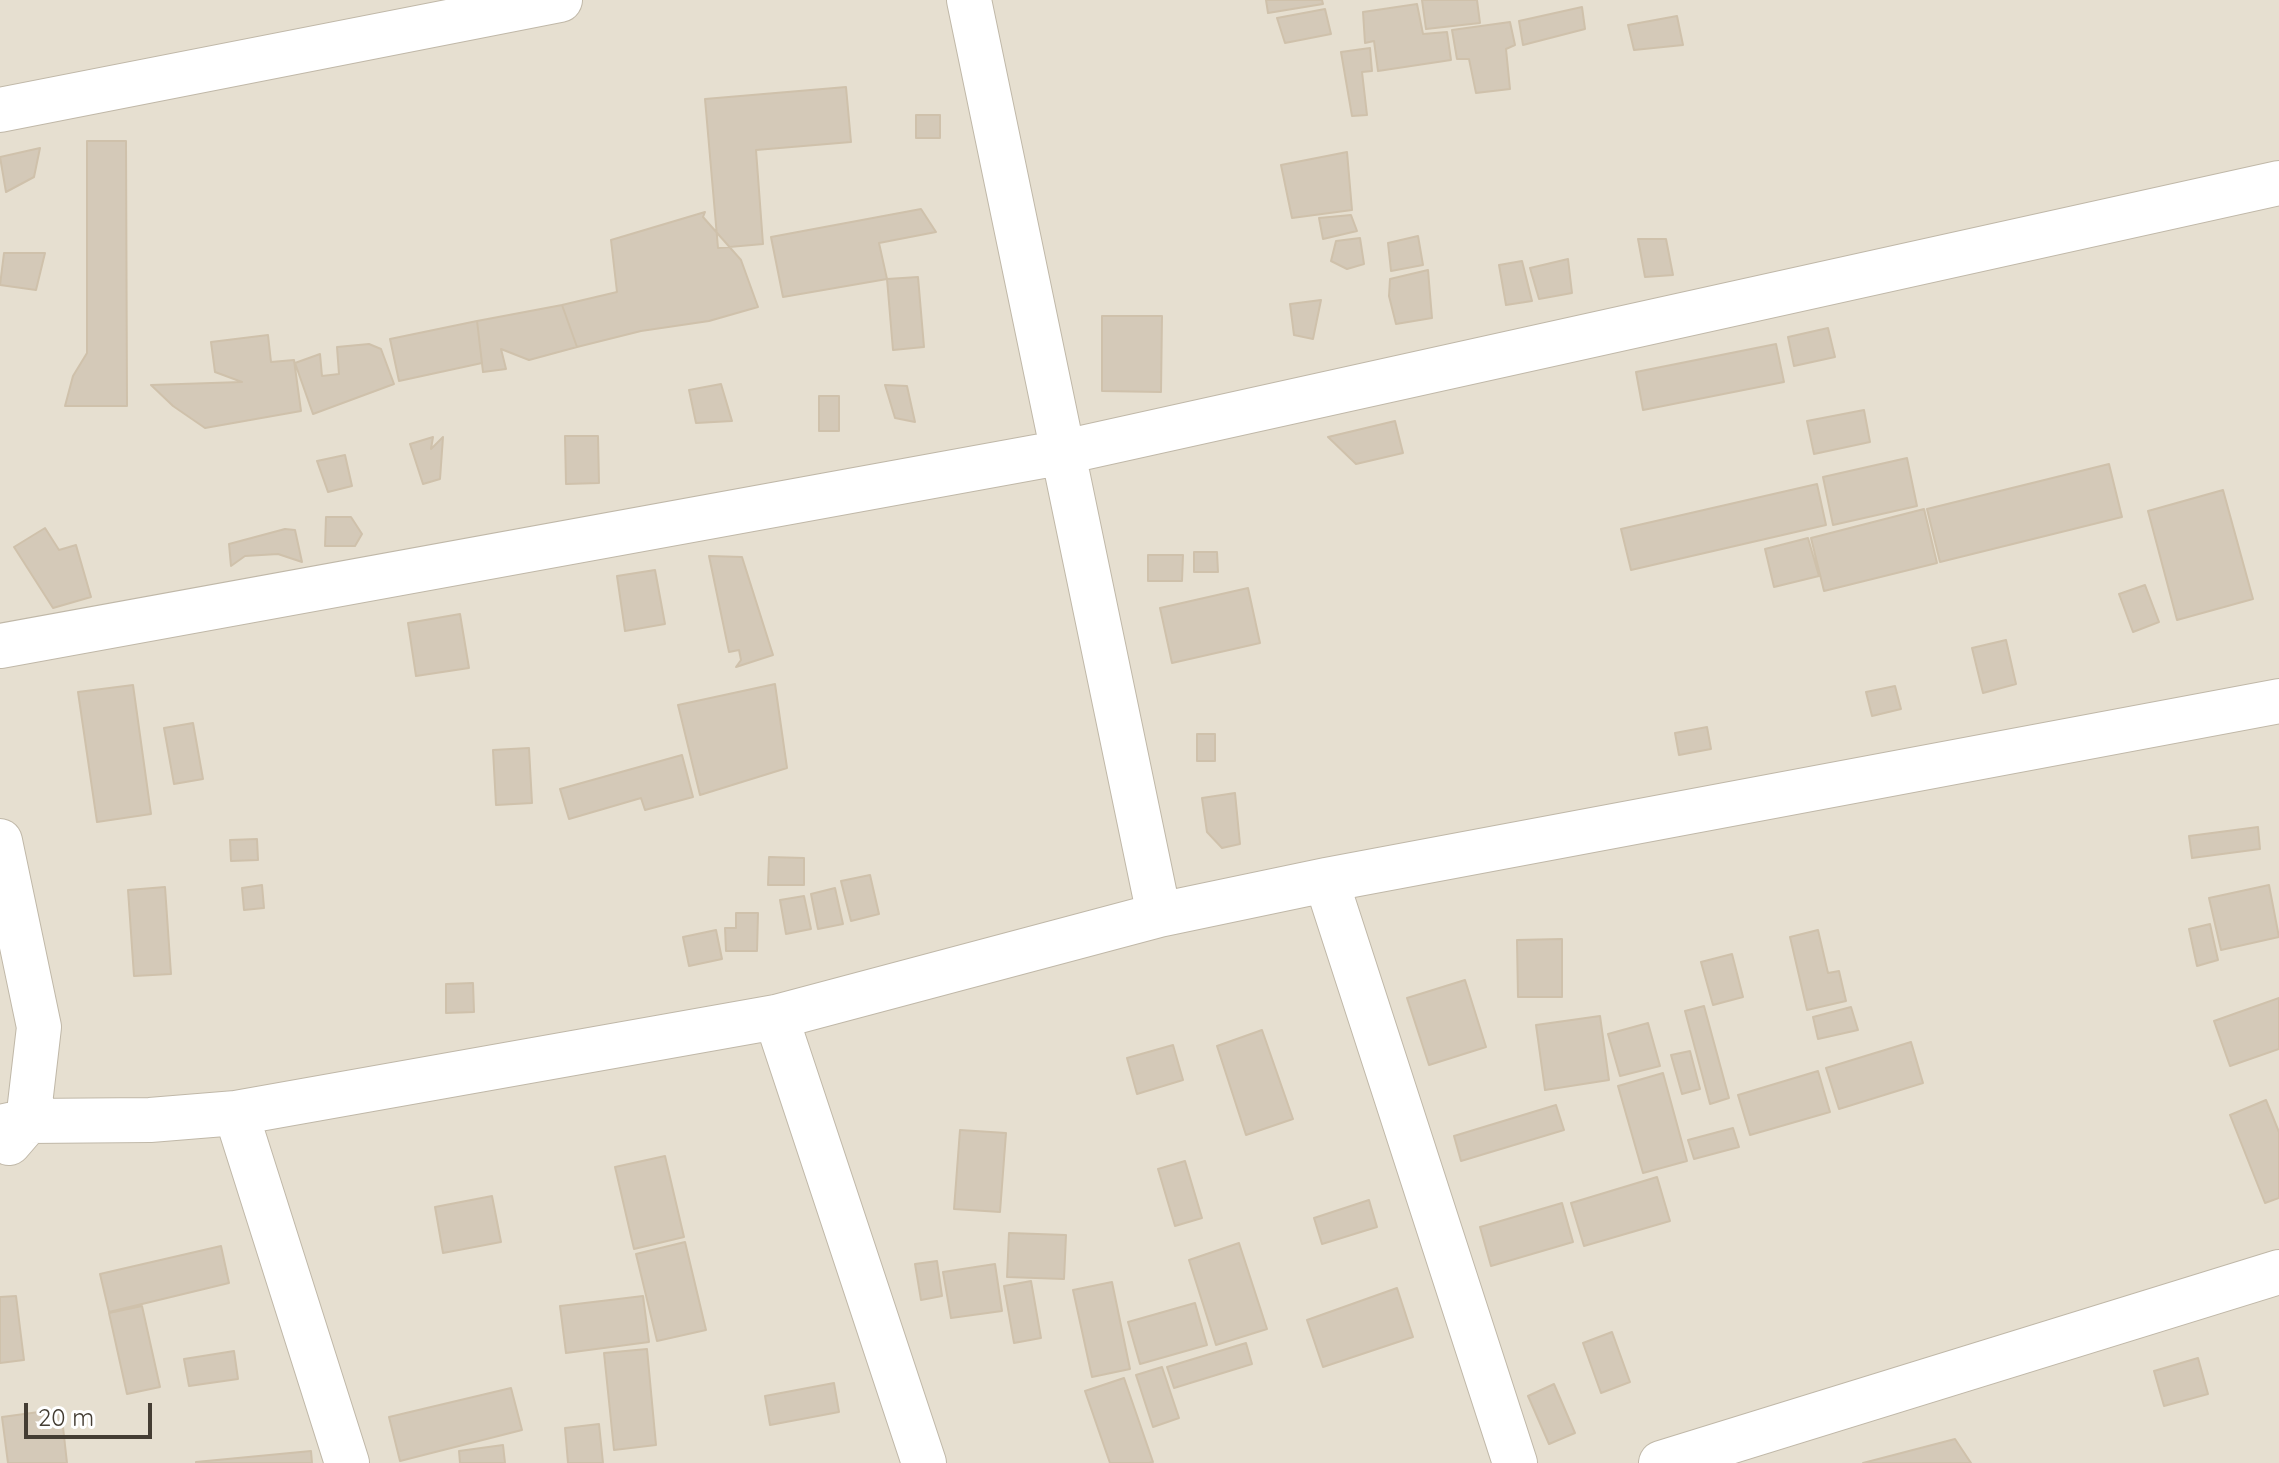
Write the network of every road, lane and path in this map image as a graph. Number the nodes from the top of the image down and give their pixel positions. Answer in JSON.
{"nodes":[{"id":1,"x":560,"y":0,"type":"edge"},
{"id":2,"x":969,"y":0,"type":"edge"},
{"id":3,"x":0,"y":110,"type":"edge"},
{"id":4,"x":2279,"y":183,"type":"edge"},
{"id":5,"x":1064,"y":452,"type":"junction"},
{"id":6,"x":0,"y":646,"type":"edge"},
{"id":7,"x":2279,"y":701,"type":"edge"},
{"id":8,"x":0,"y":841,"type":"edge"},
{"id":9,"x":1326,"y":880,"type":"junction"},
{"id":10,"x":1159,"y":915,"type":"junction"},
{"id":11,"x":776,"y":1017,"type":"junction"},
{"id":12,"x":236,"y":1113,"type":"junction"},
{"id":13,"x":14,"y":1124,"type":"edge"},
{"id":14,"x":0,"y":1155,"type":"edge"},
{"id":15,"x":2279,"y":1272,"type":"edge"},
{"id":16,"x":347,"y":1463,"type":"edge"},
{"id":17,"x":924,"y":1463,"type":"edge"},
{"id":18,"x":1515,"y":1463,"type":"edge"},
{"id":19,"x":1661,"y":1463,"type":"edge"}],
"edges":[{"from":1,"to":3,"type":"street"},
{"from":2,"to":5,"type":"street"},
{"from":4,"to":5,"type":"street"},
{"from":5,"to":6,"type":"street"},
{"from":5,"to":10,"type":"street"},
{"from":7,"to":9,"type":"street"},
{"from":8,"to":13,"type":"street"},
{"from":9,"to":10,"type":"street"},
{"from":9,"to":18,"type":"street"},
{"from":10,"to":11,"type":"street"},
{"from":11,"to":12,"type":"street"},
{"from":11,"to":17,"type":"street"},
{"from":12,"to":13,"type":"street"},
{"from":12,"to":16,"type":"street"},
{"from":13,"to":14,"type":"street"},
{"from":15,"to":19,"type":"street"}]}
